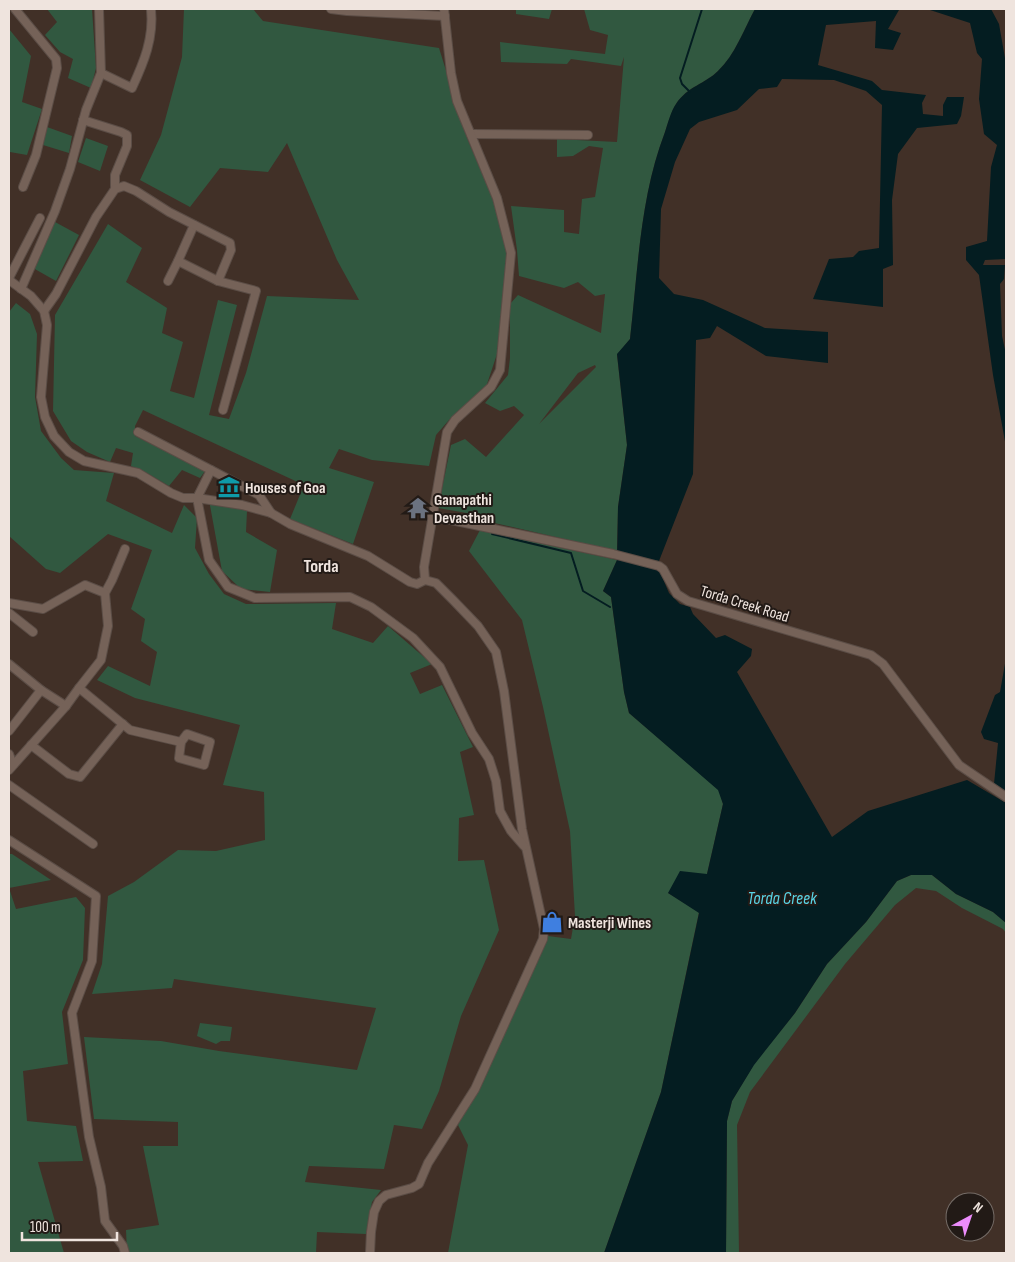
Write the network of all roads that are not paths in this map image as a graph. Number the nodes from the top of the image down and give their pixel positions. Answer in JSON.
{"nodes":[{"id":1,"x":15,"y":9,"type":"edge"},
{"id":2,"x":99,"y":9,"type":"edge"},
{"id":3,"x":151,"y":9,"type":"edge"},
{"id":4,"x":331,"y":9,"type":"edge"},
{"id":5,"x":444,"y":12,"type":"edge"},
{"id":6,"x":101,"y":73,"type":"junction"},
{"id":7,"x":83,"y":120,"type":"junction"},
{"id":8,"x":471,"y":134,"type":"junction"},
{"id":9,"x":588,"y":135,"type":"dead end"},
{"id":10,"x":22,"y":187,"type":"dead end"},
{"id":11,"x":115,"y":189,"type":"junction"},
{"id":12,"x":40,"y":218,"type":"dead end"},
{"id":13,"x":194,"y":225,"type":"junction"},
{"id":14,"x":178,"y":261,"type":"junction"},
{"id":15,"x":9,"y":279,"type":"edge"},
{"id":16,"x":168,"y":281,"type":"dead end"},
{"id":17,"x":218,"y":281,"type":"junction"},
{"id":18,"x":21,"y":289,"type":"junction"},
{"id":19,"x":44,"y":311,"type":"junction"},
{"id":20,"x":223,"y":410,"type":"dead end"},
{"id":21,"x":138,"y":432,"type":"dead end"},
{"id":22,"x":211,"y":470,"type":"junction"},
{"id":23,"x":197,"y":498,"type":"junction"},
{"id":24,"x":271,"y":513,"type":"junction"},
{"id":25,"x":432,"y":516,"type":"junction"},
{"id":26,"x":125,"y":549,"type":"dead end"},
{"id":27,"x":425,"y":580,"type":"junction"},
{"id":28,"x":105,"y":593,"type":"junction"},
{"id":29,"x":9,"y":602,"type":"edge"},
{"id":30,"x":9,"y":612,"type":"edge"},
{"id":31,"x":33,"y":632,"type":"dead end"},
{"id":32,"x":9,"y":664,"type":"edge"},
{"id":33,"x":79,"y":688,"type":"junction"},
{"id":34,"x":41,"y":690,"type":"junction"},
{"id":35,"x":66,"y":706,"type":"junction"},
{"id":36,"x":123,"y":724,"type":"junction"},
{"id":37,"x":10,"y":725,"type":"edge"},
{"id":38,"x":181,"y":742,"type":"junction"},
{"id":39,"x":31,"y":745,"type":"junction"},
{"id":40,"x":9,"y":754,"type":"edge"},
{"id":41,"x":11,"y":767,"type":"edge"},
{"id":42,"x":9,"y":785,"type":"edge"},
{"id":43,"x":1006,"y":796,"type":"edge"},
{"id":44,"x":9,"y":840,"type":"edge"},
{"id":45,"x":93,"y":844,"type":"dead end"},
{"id":46,"x":526,"y":848,"type":"junction"},
{"id":47,"x":125,"y":1253,"type":"edge"},
{"id":48,"x":370,"y":1253,"type":"edge"}],
"edges":[{"from":1,"to":10,"type":"street"},
{"from":2,"to":6,"type":"street"},
{"from":3,"to":6,"type":"street"},
{"from":4,"to":5,"type":"street"},
{"from":5,"to":8,"type":"street"},
{"from":6,"to":7,"type":"street"},
{"from":7,"to":11,"type":"street"},
{"from":7,"to":18,"type":"street"},
{"from":8,"to":9,"type":"street"},
{"from":8,"to":25,"type":"street"},
{"from":11,"to":13,"type":"street"},
{"from":11,"to":19,"type":"street"},
{"from":12,"to":15,"type":"street"},
{"from":13,"to":14,"type":"street"},
{"from":13,"to":17,"type":"street"},
{"from":14,"to":16,"type":"street"},
{"from":14,"to":17,"type":"street"},
{"from":15,"to":18,"type":"street"},
{"from":17,"to":20,"type":"street"},
{"from":18,"to":19,"type":"street"},
{"from":19,"to":23,"type":"street"},
{"from":21,"to":22,"type":"street"},
{"from":22,"to":23,"type":"street"},
{"from":22,"to":24,"type":"street"},
{"from":23,"to":24,"type":"street"},
{"from":23,"to":46,"type":"street"},
{"from":24,"to":27,"type":"street"},
{"from":25,"to":27,"type":"street"},
{"from":25,"to":43,"type":"street","name":"Torda Creek Road"},
{"from":26,"to":28,"type":"street"},
{"from":27,"to":46,"type":"street"},
{"from":28,"to":29,"type":"street"},
{"from":28,"to":33,"type":"street"},
{"from":30,"to":31,"type":"street"},
{"from":32,"to":34,"type":"street"},
{"from":33,"to":35,"type":"street"},
{"from":33,"to":36,"type":"street"},
{"from":34,"to":35,"type":"street"},
{"from":34,"to":37,"type":"street"},
{"from":35,"to":39,"type":"street"},
{"from":36,"to":38,"type":"street"},
{"from":36,"to":39,"type":"street"},
{"from":38,"to":38,"type":"street"},
{"from":39,"to":41,"type":"street"},
{"from":40,"to":41,"type":"street"},
{"from":42,"to":45,"type":"street"},
{"from":44,"to":47,"type":"street"},
{"from":46,"to":48,"type":"street"}]}
